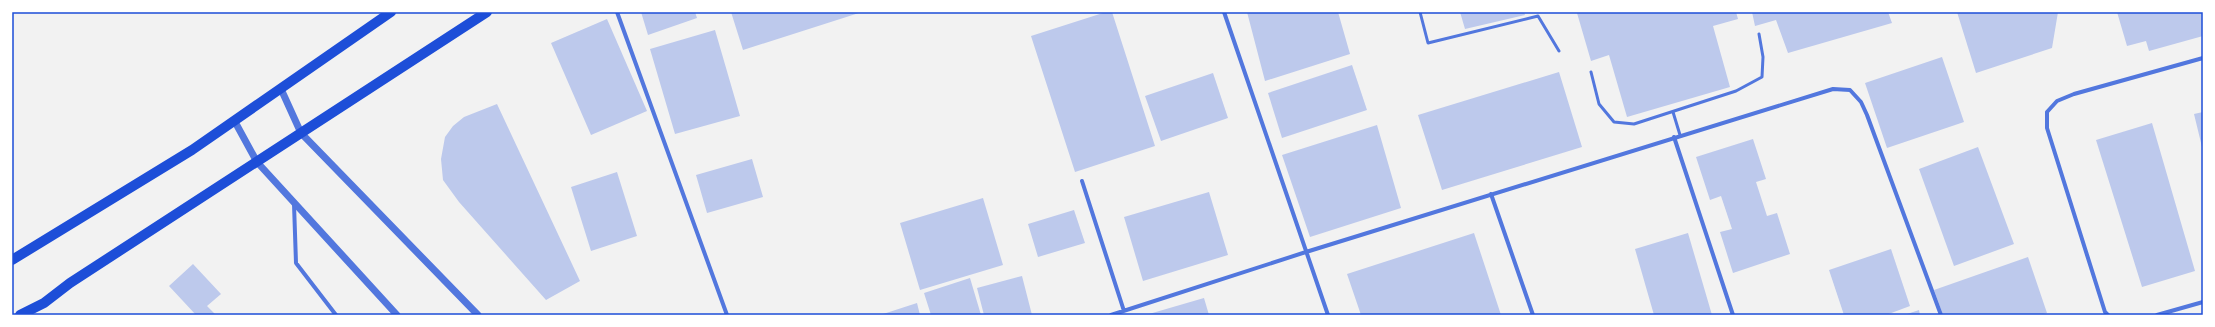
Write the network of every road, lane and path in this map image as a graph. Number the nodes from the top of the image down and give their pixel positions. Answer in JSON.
{"nodes":[{"id":1,"x":391,"y":12,"type":"edge"},
{"id":2,"x":487,"y":12,"type":"edge"},
{"id":3,"x":617,"y":12,"type":"edge"},
{"id":4,"x":1224,"y":12,"type":"edge"},
{"id":5,"x":1420,"y":12,"type":"edge"},
{"id":6,"x":1759,"y":34,"type":"dead end"},
{"id":7,"x":1559,"y":51,"type":"dead end"},
{"id":8,"x":2203,"y":58,"type":"edge"},
{"id":9,"x":1591,"y":72,"type":"dead end"},
{"id":10,"x":281,"y":89,"type":"junction"},
{"id":11,"x":1673,"y":112,"type":"junction"},
{"id":12,"x":234,"y":120,"type":"junction"},
{"id":13,"x":301,"y":133,"type":"junction"},
{"id":14,"x":1680,"y":135,"type":"junction"},
{"id":15,"x":1674,"y":137,"type":"junction"},
{"id":16,"x":257,"y":162,"type":"junction"},
{"id":17,"x":1082,"y":181,"type":"dead end"},
{"id":18,"x":1490,"y":194,"type":"junction"},
{"id":19,"x":294,"y":203,"type":"junction"},
{"id":20,"x":1306,"y":252,"type":"junction"},
{"id":21,"x":12,"y":260,"type":"edge"},
{"id":22,"x":2203,"y":302,"type":"edge"},
{"id":23,"x":1124,"y":311,"type":"junction"},
{"id":24,"x":20,"y":315,"type":"edge"},
{"id":25,"x":336,"y":315,"type":"edge"},
{"id":26,"x":397,"y":315,"type":"edge"},
{"id":27,"x":478,"y":315,"type":"edge"},
{"id":28,"x":727,"y":315,"type":"edge"},
{"id":29,"x":1111,"y":315,"type":"edge"},
{"id":30,"x":1328,"y":315,"type":"edge"},
{"id":31,"x":1533,"y":315,"type":"edge"},
{"id":32,"x":1733,"y":315,"type":"edge"},
{"id":33,"x":1941,"y":315,"type":"edge"},
{"id":34,"x":2108,"y":315,"type":"edge"},
{"id":35,"x":2157,"y":315,"type":"edge"}],
"edges":[{"from":1,"to":10,"type":"main road"},
{"from":2,"to":13,"type":"main road"},
{"from":3,"to":28,"type":"street"},
{"from":4,"to":20,"type":"street"},
{"from":5,"to":7,"type":"lane"},
{"from":6,"to":11,"type":"lane"},
{"from":8,"to":34,"type":"street"},
{"from":9,"to":11,"type":"lane"},
{"from":10,"to":12,"type":"main road"},
{"from":10,"to":13,"type":"street"},
{"from":11,"to":14,"type":"lane"},
{"from":12,"to":16,"type":"street"},
{"from":12,"to":21,"type":"main road"},
{"from":13,"to":16,"type":"main road"},
{"from":13,"to":27,"type":"street"},
{"from":14,"to":15,"type":"street"},
{"from":14,"to":33,"type":"street"},
{"from":15,"to":18,"type":"street"},
{"from":15,"to":32,"type":"street"},
{"from":16,"to":19,"type":"street"},
{"from":16,"to":24,"type":"main road"},
{"from":17,"to":23,"type":"street"},
{"from":18,"to":20,"type":"street"},
{"from":18,"to":31,"type":"street"},
{"from":19,"to":25,"type":"street"},
{"from":19,"to":26,"type":"street"},
{"from":20,"to":23,"type":"street"},
{"from":20,"to":30,"type":"street"},
{"from":22,"to":35,"type":"street"},
{"from":23,"to":29,"type":"street"}]}
